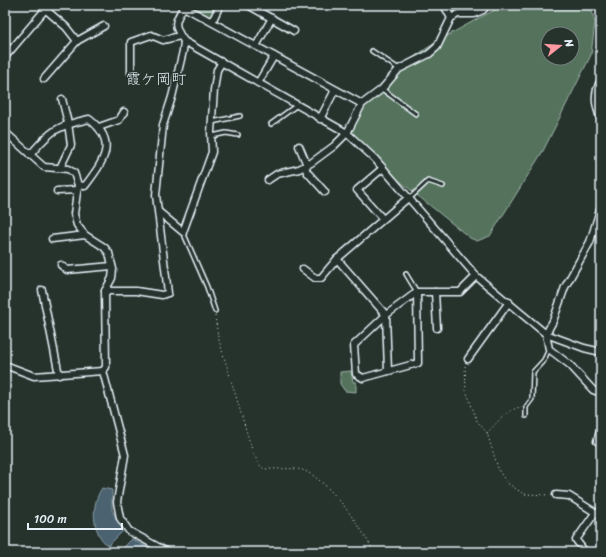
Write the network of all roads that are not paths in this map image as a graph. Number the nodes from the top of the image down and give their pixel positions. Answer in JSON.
{"nodes":[{"id":1,"x":220,"y":5,"type":"edge"},
{"id":2,"x":248,"y":5,"type":"edge"},
{"id":3,"x":444,"y":5,"type":"edge"},
{"id":4,"x":486,"y":5,"type":"edge"},
{"id":5,"x":185,"y":6,"type":"edge"},
{"id":6,"x":47,"y":7,"type":"edge"},
{"id":7,"x":272,"y":18,"type":"junction"},
{"id":8,"x":451,"y":18,"type":"junction"},
{"id":9,"x":212,"y":22,"type":"junction"},
{"id":10,"x":104,"y":26,"type":"dead end"},
{"id":11,"x":294,"y":30,"type":"dead end"},
{"id":12,"x":182,"y":38,"type":"junction"},
{"id":13,"x":77,"y":41,"type":"junction"},
{"id":14,"x":256,"y":46,"type":"junction"},
{"id":15,"x":372,"y":50,"type":"dead end"},
{"id":16,"x":274,"y":56,"type":"junction"},
{"id":17,"x":5,"y":57,"type":"edge"},
{"id":18,"x":222,"y":62,"type":"junction"},
{"id":19,"x":399,"y":69,"type":"junction"},
{"id":20,"x":131,"y":73,"type":"dead end"},
{"id":21,"x":44,"y":79,"type":"dead end"},
{"id":22,"x":601,"y":80,"type":"edge"},
{"id":23,"x":258,"y":83,"type":"junction"},
{"id":24,"x":382,"y":89,"type":"junction"},
{"id":25,"x":335,"y":90,"type":"junction"},
{"id":26,"x":62,"y":99,"type":"dead end"},
{"id":27,"x":362,"y":104,"type":"junction"},
{"id":28,"x":297,"y":105,"type":"junction"},
{"id":29,"x":124,"y":112,"type":"dead end"},
{"id":30,"x":416,"y":114,"type":"dead end"},
{"id":31,"x":240,"y":116,"type":"dead end"},
{"id":32,"x":320,"y":118,"type":"junction"},
{"id":33,"x":601,"y":120,"type":"edge"},
{"id":34,"x":212,"y":122,"type":"junction"},
{"id":35,"x":68,"y":123,"type":"junction"},
{"id":36,"x":271,"y":124,"type":"dead end"},
{"id":37,"x":98,"y":127,"type":"junction"},
{"id":38,"x":5,"y":132,"type":"edge"},
{"id":39,"x":347,"y":134,"type":"junction"},
{"id":40,"x":238,"y":135,"type":"dead end"},
{"id":41,"x":212,"y":136,"type":"junction"},
{"id":42,"x":299,"y":146,"type":"dead end"},
{"id":43,"x":30,"y":155,"type":"junction"},
{"id":44,"x":306,"y":165,"type":"junction"},
{"id":45,"x":60,"y":168,"type":"junction"},
{"id":46,"x":383,"y":168,"type":"junction"},
{"id":47,"x":268,"y":180,"type":"dead end"},
{"id":48,"x":443,"y":186,"type":"dead end"},
{"id":49,"x":77,"y":188,"type":"junction"},
{"id":50,"x":57,"y":191,"type":"dead end"},
{"id":51,"x":325,"y":192,"type":"dead end"},
{"id":52,"x":409,"y":199,"type":"junction"},
{"id":53,"x":601,"y":208,"type":"edge"},
{"id":54,"x":159,"y":212,"type":"junction"},
{"id":55,"x":383,"y":219,"type":"junction"},
{"id":56,"x":183,"y":232,"type":"junction"},
{"id":57,"x":86,"y":235,"type":"junction"},
{"id":58,"x":52,"y":240,"type":"dead end"},
{"id":59,"x":337,"y":259,"type":"junction"},
{"id":60,"x":61,"y":265,"type":"dead end"},
{"id":61,"x":112,"y":266,"type":"junction"},
{"id":62,"x":303,"y":269,"type":"dead end"},
{"id":63,"x":406,"y":274,"type":"dead end"},
{"id":64,"x":476,"y":276,"type":"junction"},
{"id":65,"x":42,"y":290,"type":"dead end"},
{"id":66,"x":105,"y":291,"type":"junction"},
{"id":67,"x":417,"y":292,"type":"junction"},
{"id":68,"x":435,"y":292,"type":"junction"},
{"id":69,"x":509,"y":302,"type":"junction"},
{"id":70,"x":215,"y":311,"type":"road end"},
{"id":71,"x":386,"y":315,"type":"junction"},
{"id":72,"x":437,"y":328,"type":"dead end"},
{"id":73,"x":546,"y":334,"type":"junction"},
{"id":74,"x":550,"y":349,"type":"junction"},
{"id":75,"x":601,"y":352,"type":"edge"},
{"id":76,"x":468,"y":359,"type":"road end"},
{"id":77,"x":5,"y":365,"type":"edge"},
{"id":78,"x":104,"y":371,"type":"junction"},
{"id":79,"x":388,"y":371,"type":"junction"},
{"id":80,"x":59,"y":375,"type":"junction"},
{"id":81,"x":601,"y":393,"type":"edge"},
{"id":82,"x":526,"y":416,"type":"dead end"},
{"id":83,"x":601,"y":428,"type":"edge"},
{"id":84,"x":601,"y":444,"type":"edge"},
{"id":85,"x":556,"y":495,"type":"road end"},
{"id":86,"x":598,"y":514,"type":"edge"},
{"id":87,"x":167,"y":552,"type":"edge"},
{"id":88,"x":522,"y":552,"type":"edge"},
{"id":89,"x":552,"y":552,"type":"edge"},
{"id":90,"x":585,"y":552,"type":"edge"}],
"edges":[{"from":1,"to":9,"type":"street"},
{"from":2,"to":7,"type":"street"},
{"from":3,"to":8,"type":"street"},
{"from":4,"to":8,"type":"street"},
{"from":5,"to":9,"type":"street"},
{"from":5,"to":12,"type":"street"},
{"from":6,"to":13,"type":"street"},
{"from":6,"to":17,"type":"street"},
{"from":7,"to":11,"type":"street"},
{"from":7,"to":14,"type":"street"},
{"from":8,"to":19,"type":"street"},
{"from":9,"to":14,"type":"street"},
{"from":10,"to":13,"type":"street"},
{"from":12,"to":18,"type":"street"},
{"from":12,"to":20,"type":"street"},
{"from":12,"to":54,"type":"street"},
{"from":13,"to":21,"type":"street"},
{"from":14,"to":16,"type":"street"},
{"from":15,"to":19,"type":"lane"},
{"from":16,"to":23,"type":"street"},
{"from":16,"to":25,"type":"street"},
{"from":18,"to":23,"type":"street"},
{"from":18,"to":34,"type":"street"},
{"from":19,"to":24,"type":"street"},
{"from":22,"to":33,"type":"street"},
{"from":23,"to":28,"type":"street"},
{"from":24,"to":27,"type":"street"},
{"from":24,"to":30,"type":"lane"},
{"from":25,"to":27,"type":"street"},
{"from":25,"to":32,"type":"street"},
{"from":26,"to":35,"type":"street"},
{"from":27,"to":39,"type":"street"},
{"from":28,"to":32,"type":"street"},
{"from":28,"to":36,"type":"lane"},
{"from":29,"to":37,"type":"street"},
{"from":31,"to":34,"type":"lane"},
{"from":32,"to":39,"type":"street"},
{"from":34,"to":41,"type":"street"},
{"from":35,"to":37,"type":"street"},
{"from":35,"to":43,"type":"street"},
{"from":35,"to":45,"type":"street"},
{"from":37,"to":49,"type":"street"},
{"from":38,"to":43,"type":"street"},
{"from":39,"to":44,"type":"street"},
{"from":39,"to":46,"type":"street"},
{"from":40,"to":41,"type":"lane"},
{"from":41,"to":56,"type":"street"},
{"from":42,"to":44,"type":"street"},
{"from":43,"to":45,"type":"street"},
{"from":44,"to":47,"type":"street"},
{"from":44,"to":51,"type":"street"},
{"from":45,"to":49,"type":"street"},
{"from":46,"to":52,"type":"street"},
{"from":46,"to":55,"type":"street"},
{"from":48,"to":52,"type":"lane"},
{"from":49,"to":50,"type":"street"},
{"from":49,"to":57,"type":"street"},
{"from":52,"to":55,"type":"street"},
{"from":52,"to":64,"type":"street"},
{"from":53,"to":73,"type":"street"},
{"from":54,"to":56,"type":"street"},
{"from":54,"to":66,"type":"street"},
{"from":55,"to":59,"type":"street"},
{"from":56,"to":70,"type":"lane"},
{"from":57,"to":58,"type":"street"},
{"from":57,"to":61,"type":"street"},
{"from":59,"to":62,"type":"street"},
{"from":59,"to":71,"type":"street"},
{"from":60,"to":61,"type":"street"},
{"from":61,"to":66,"type":"street"},
{"from":63,"to":67,"type":"lane"},
{"from":64,"to":68,"type":"street"},
{"from":64,"to":69,"type":"street"},
{"from":65,"to":80,"type":"street"},
{"from":66,"to":78,"type":"street"},
{"from":67,"to":68,"type":"street"},
{"from":67,"to":71,"type":"street"},
{"from":67,"to":79,"type":"street"},
{"from":68,"to":72,"type":"street"},
{"from":69,"to":73,"type":"street"},
{"from":69,"to":76,"type":"street"},
{"from":71,"to":79,"type":"street"},
{"from":71,"to":79,"type":"street"},
{"from":73,"to":74,"type":"street"},
{"from":73,"to":75,"type":"street"},
{"from":74,"to":81,"type":"street"},
{"from":74,"to":82,"type":"lane"},
{"from":77,"to":80,"type":"street"},
{"from":78,"to":80,"type":"street"},
{"from":78,"to":87,"type":"street"},
{"from":83,"to":84,"type":"street"},
{"from":85,"to":86,"type":"street"},
{"from":86,"to":90,"type":"street"},
{"from":88,"to":89,"type":"street"}]}
